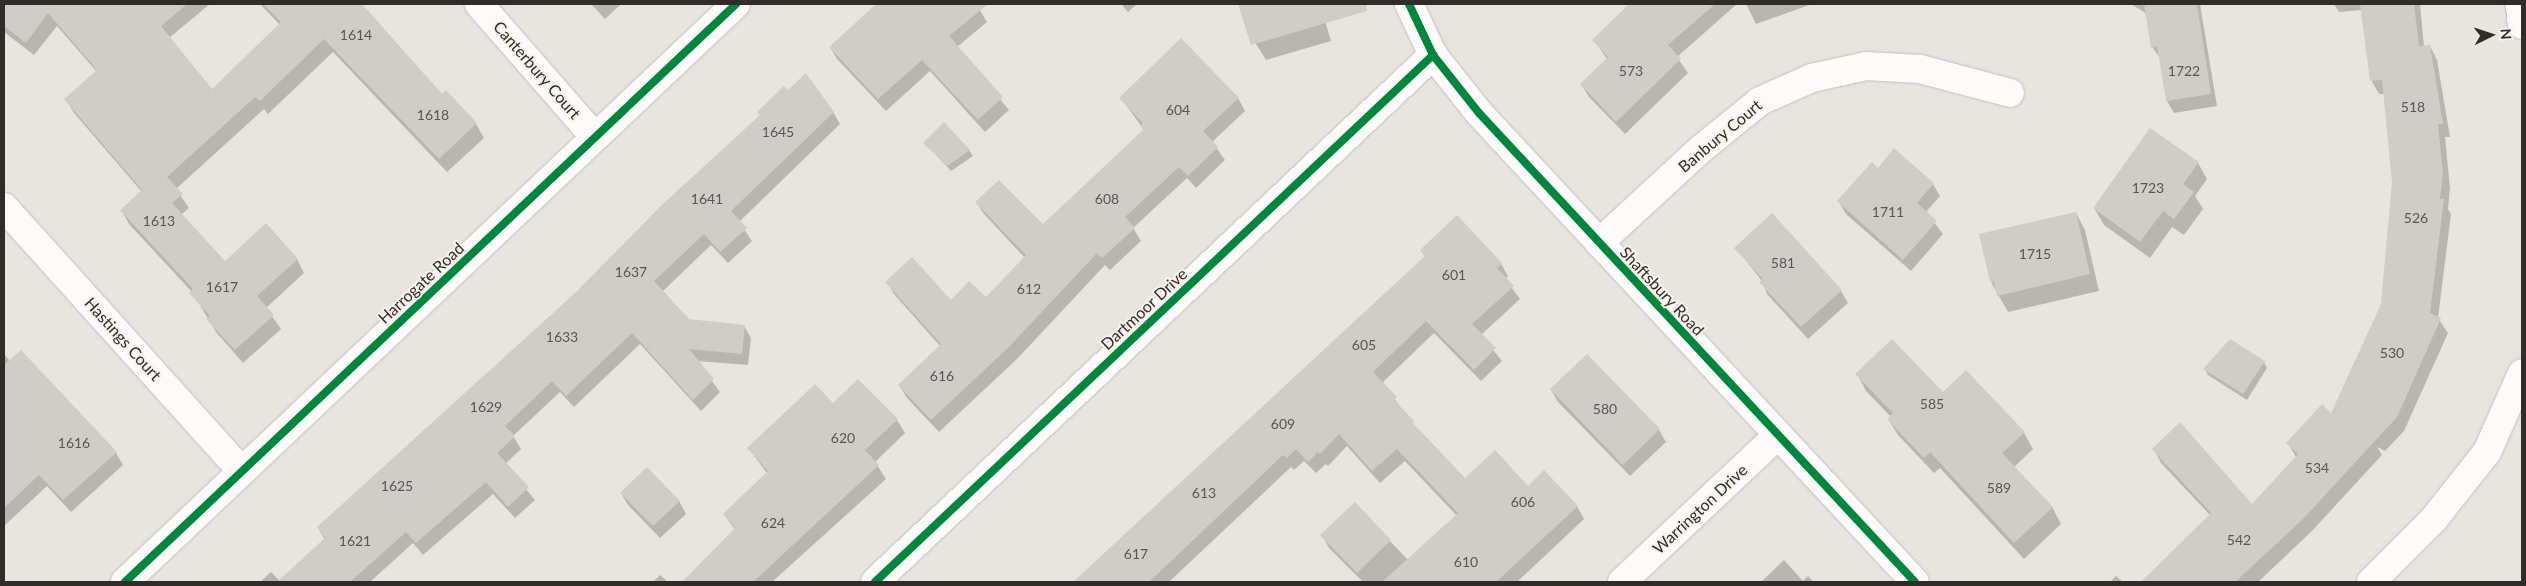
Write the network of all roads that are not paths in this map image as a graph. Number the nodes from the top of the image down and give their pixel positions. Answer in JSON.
{"nodes":[{"id":1,"x":479,"y":4,"type":"edge"},
{"id":2,"x":736,"y":4,"type":"edge"},
{"id":3,"x":1410,"y":4,"type":"edge"},
{"id":4,"x":2520,"y":4,"type":"edge"},
{"id":5,"x":2522,"y":25,"type":"edge"},
{"id":6,"x":1433,"y":55,"type":"junction"},
{"id":7,"x":2010,"y":93,"type":"dead end"},
{"id":8,"x":595,"y":137,"type":"junction"},
{"id":9,"x":4,"y":207,"type":"edge"},
{"id":10,"x":1599,"y":243,"type":"junction"},
{"id":11,"x":2522,"y":373,"type":"edge"},
{"id":12,"x":1777,"y":436,"type":"junction"},
{"id":13,"x":242,"y":471,"type":"junction"},
{"id":14,"x":125,"y":582,"type":"edge"},
{"id":15,"x":875,"y":582,"type":"edge"},
{"id":16,"x":1622,"y":582,"type":"edge"},
{"id":17,"x":1915,"y":582,"type":"edge"},
{"id":18,"x":2371,"y":582,"type":"edge"}],
"edges":[{"from":1,"to":8,"type":"street","name":"Canterbury Court"},
{"from":2,"to":8,"type":"street","name":"Harrogate Road"},
{"from":3,"to":6,"type":"street","name":"Shaftsbury Road"},
{"from":4,"to":5,"type":"street"},
{"from":6,"to":10,"type":"street","name":"Shaftsbury Road"},
{"from":6,"to":15,"type":"street","name":"Dartmoor Drive"},
{"from":7,"to":10,"type":"street","name":"Banbury Court"},
{"from":8,"to":13,"type":"street","name":"Harrogate Road"},
{"from":9,"to":13,"type":"street","name":"Hastings Court"},
{"from":10,"to":12,"type":"street","name":"Shaftsbury Road"},
{"from":11,"to":18,"type":"street"},
{"from":12,"to":16,"type":"street","name":"Warrington Drive"},
{"from":12,"to":17,"type":"street","name":"Shaftsbury Road"},
{"from":13,"to":14,"type":"street","name":"Harrogate Road"}]}
